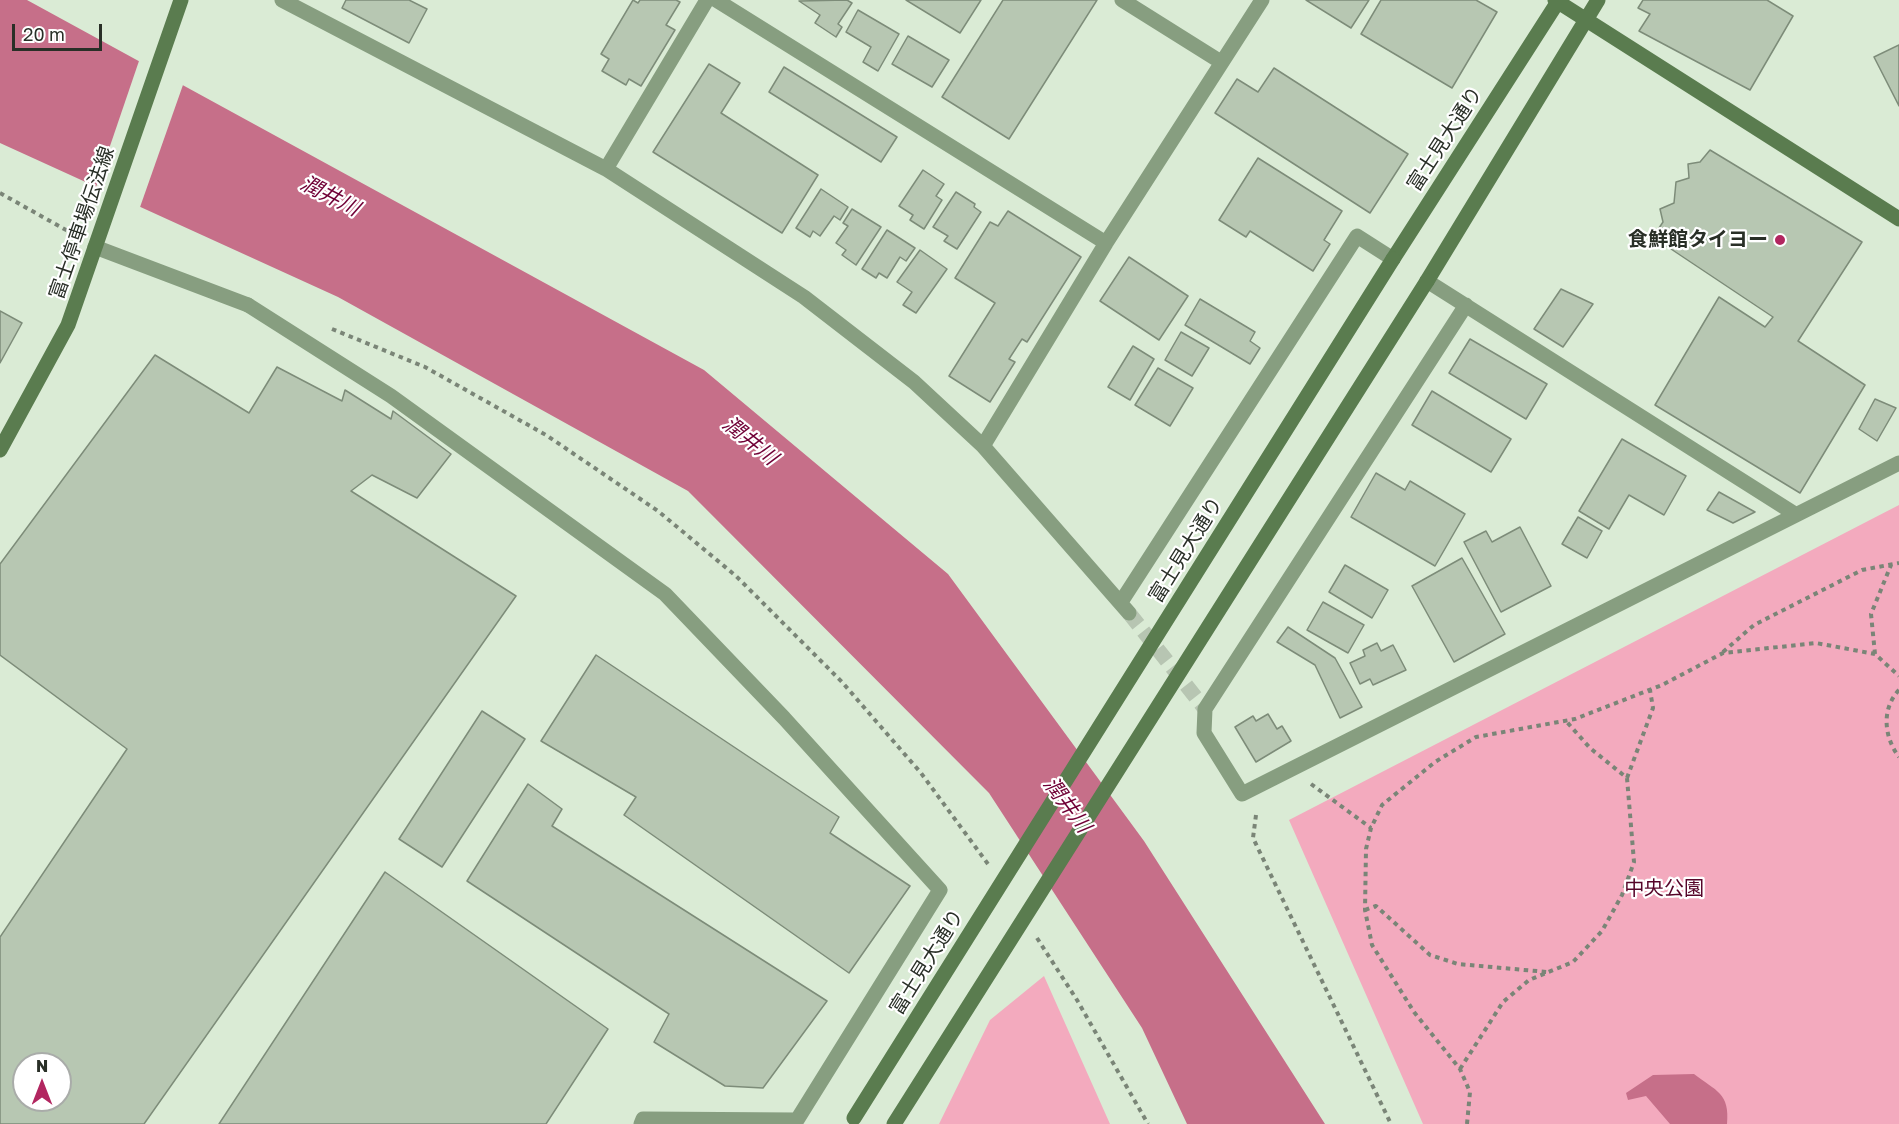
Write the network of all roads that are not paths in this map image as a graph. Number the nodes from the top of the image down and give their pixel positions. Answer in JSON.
{"nodes":[{"id":1,"x":181,"y":0,"type":"edge"},
{"id":2,"x":282,"y":0,"type":"edge"},
{"id":3,"x":707,"y":0,"type":"edge"},
{"id":4,"x":716,"y":0,"type":"edge"},
{"id":5,"x":1122,"y":0,"type":"edge"},
{"id":6,"x":1262,"y":0,"type":"edge"},
{"id":7,"x":1598,"y":0,"type":"edge"},
{"id":8,"x":1558,"y":1,"type":"edge"},
{"id":9,"x":1586,"y":20,"type":"junction"},
{"id":10,"x":1221,"y":62,"type":"junction"},
{"id":11,"x":606,"y":169,"type":"junction"},
{"id":12,"x":1899,"y":219,"type":"edge"},
{"id":13,"x":1107,"y":243,"type":"junction"},
{"id":14,"x":96,"y":247,"type":"junction"},
{"id":15,"x":1393,"y":259,"type":"junction"},
{"id":16,"x":1426,"y":281,"type":"junction"},
{"id":17,"x":1466,"y":305,"type":"junction"},
{"id":18,"x":983,"y":446,"type":"junction"},
{"id":19,"x":0,"y":450,"type":"edge"},
{"id":20,"x":1899,"y":463,"type":"edge"},
{"id":21,"x":1795,"y":514,"type":"junction"},
{"id":22,"x":852,"y":1121,"type":"edge"},
{"id":23,"x":640,"y":1124,"type":"edge"},
{"id":24,"x":894,"y":1124,"type":"edge"}],
"edges":[{"from":1,"to":14,"type":"street","name":"富士停車場伝法線"},
{"from":2,"to":11,"type":"street"},
{"from":3,"to":11,"type":"street"},
{"from":4,"to":13,"type":"street"},
{"from":5,"to":10,"type":"street"},
{"from":6,"to":10,"type":"street"},
{"from":7,"to":9,"type":"street"},
{"from":8,"to":9,"type":"street"},
{"from":8,"to":15,"type":"street","name":"富士見大通り"},
{"from":9,"to":12,"type":"street"},
{"from":9,"to":16,"type":"street"},
{"from":10,"to":13,"type":"street"},
{"from":11,"to":18,"type":"street"},
{"from":13,"to":18,"type":"street"},
{"from":14,"to":19,"type":"street","name":"富士停車場伝法線"},
{"from":14,"to":23,"type":"street"},
{"from":15,"to":18,"type":"street"},
{"from":15,"to":22,"type":"street","name":"富士見大通り","bridge":true},
{"from":16,"to":17,"type":"street"},
{"from":16,"to":24,"type":"street","bridge":true},
{"from":17,"to":21,"type":"street"},
{"from":17,"to":21,"type":"street"},
{"from":20,"to":21,"type":"street"}]}
